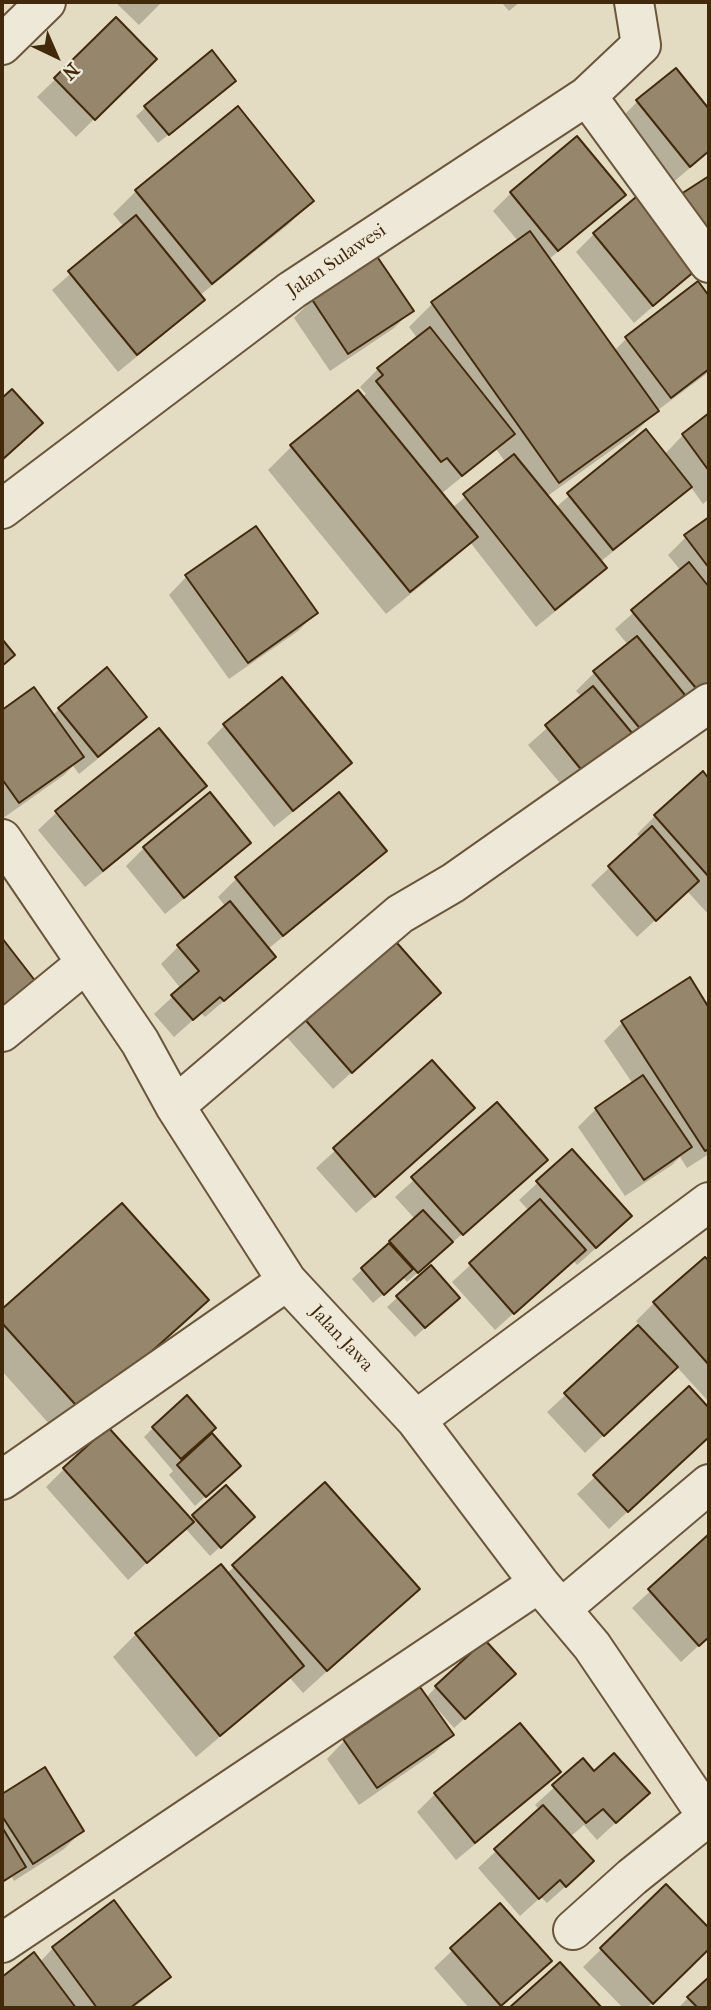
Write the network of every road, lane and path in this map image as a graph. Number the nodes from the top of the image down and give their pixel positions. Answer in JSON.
{"nodes":[{"id":1,"x":46,"y":2,"type":"edge"},
{"id":2,"x":634,"y":2,"type":"edge"},
{"id":3,"x":2,"y":45,"type":"edge"},
{"id":4,"x":587,"y":96,"type":"junction"},
{"id":5,"x":709,"y":262,"type":"edge"},
{"id":6,"x":2,"y":509,"type":"edge"},
{"id":7,"x":709,"y":703,"type":"edge"},
{"id":8,"x":8,"y":862,"type":"edge"},
{"id":9,"x":85,"y":964,"type":"junction"},
{"id":10,"x":2,"y":1032,"type":"edge"},
{"id":11,"x":175,"y":1107,"type":"junction"},
{"id":12,"x":709,"y":1202,"type":"edge"},
{"id":13,"x":287,"y":1281,"type":"junction"},
{"id":14,"x":416,"y":1420,"type":"junction"},
{"id":15,"x":2,"y":1480,"type":"edge"},
{"id":16,"x":709,"y":1484,"type":"edge"},
{"id":17,"x":550,"y":1596,"type":"junction"},
{"id":18,"x":708,"y":1818,"type":"edge"},
{"id":19,"x":573,"y":1930,"type":"dead end"},
{"id":20,"x":2,"y":1943,"type":"edge"}],
"edges":[{"from":1,"to":3,"type":"street"},
{"from":2,"to":4,"type":"street","name":"Jalan Sulawesi"},
{"from":4,"to":5,"type":"street"},
{"from":4,"to":6,"type":"street","name":"Jalan Sulawesi"},
{"from":7,"to":11,"type":"street"},
{"from":8,"to":9,"type":"street","name":"Jalan Jawa"},
{"from":9,"to":10,"type":"street"},
{"from":9,"to":11,"type":"street","name":"Jalan Jawa"},
{"from":11,"to":13,"type":"street","name":"Jalan Jawa"},
{"from":12,"to":14,"type":"street"},
{"from":13,"to":14,"type":"street","name":"Jalan Jawa"},
{"from":13,"to":15,"type":"street"},
{"from":14,"to":17,"type":"street","name":"Jalan Jawa"},
{"from":16,"to":17,"type":"street"},
{"from":17,"to":18,"type":"street","name":"Jalan Jawa"},
{"from":17,"to":20,"type":"street"},
{"from":18,"to":19,"type":"street"}]}
